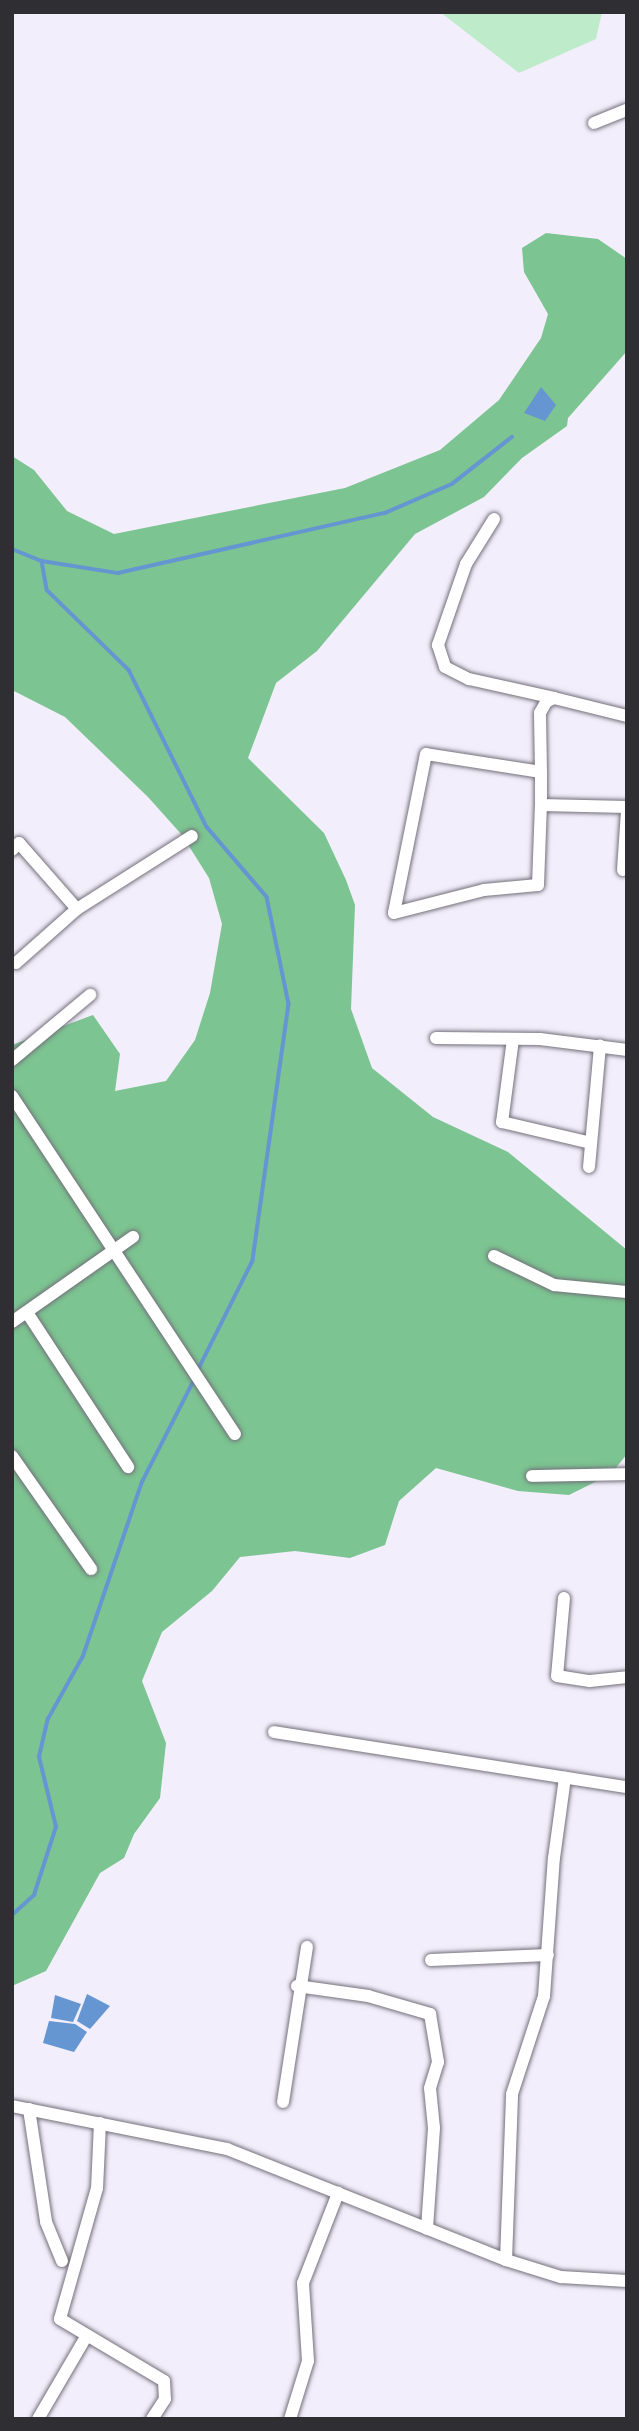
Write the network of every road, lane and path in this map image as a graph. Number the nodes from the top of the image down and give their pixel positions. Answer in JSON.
{"nodes":[{"id":1,"x":627,"y":110,"type":"edge"},
{"id":2,"x":594,"y":123,"type":"dead end"},
{"id":3,"x":494,"y":519,"type":"dead end"},
{"id":4,"x":554,"y":698,"type":"junction"},
{"id":5,"x":627,"y":716,"type":"edge"},
{"id":6,"x":541,"y":772,"type":"junction"},
{"id":7,"x":541,"y":805,"type":"junction"},
{"id":8,"x":627,"y":809,"type":"edge"},
{"id":9,"x":192,"y":836,"type":"dead end"},
{"id":10,"x":12,"y":850,"type":"edge"},
{"id":11,"x":623,"y":870,"type":"dead end"},
{"id":12,"x":77,"y":909,"type":"junction"},
{"id":13,"x":16,"y":963,"type":"dead end"},
{"id":14,"x":90,"y":995,"type":"dead end"},
{"id":15,"x":436,"y":1038,"type":"dead end"},
{"id":16,"x":513,"y":1039,"type":"junction"},
{"id":17,"x":600,"y":1045,"type":"junction"},
{"id":18,"x":627,"y":1050,"type":"edge"},
{"id":19,"x":12,"y":1060,"type":"edge"},
{"id":20,"x":12,"y":1096,"type":"edge"},
{"id":21,"x":591,"y":1143,"type":"junction"},
{"id":22,"x":589,"y":1167,"type":"dead end"},
{"id":23,"x":133,"y":1237,"type":"dead end"},
{"id":24,"x":112,"y":1250,"type":"junction"},
{"id":25,"x":494,"y":1256,"type":"dead end"},
{"id":26,"x":627,"y":1292,"type":"edge"},
{"id":27,"x":28,"y":1314,"type":"junction"},
{"id":28,"x":12,"y":1322,"type":"edge"},
{"id":29,"x":235,"y":1434,"type":"dead end"},
{"id":30,"x":12,"y":1456,"type":"edge"},
{"id":31,"x":128,"y":1467,"type":"dead end"},
{"id":32,"x":627,"y":1474,"type":"edge"},
{"id":33,"x":532,"y":1476,"type":"dead end"},
{"id":34,"x":91,"y":1570,"type":"dead end"},
{"id":35,"x":564,"y":1598,"type":"dead end"},
{"id":36,"x":627,"y":1677,"type":"edge"},
{"id":37,"x":274,"y":1732,"type":"dead end"},
{"id":38,"x":565,"y":1778,"type":"junction"},
{"id":39,"x":627,"y":1787,"type":"edge"},
{"id":40,"x":307,"y":1947,"type":"dead end"},
{"id":41,"x":548,"y":1955,"type":"junction"},
{"id":42,"x":431,"y":1960,"type":"dead end"},
{"id":43,"x":298,"y":1986,"type":"junction"},
{"id":44,"x":283,"y":2102,"type":"dead end"},
{"id":45,"x":12,"y":2106,"type":"edge"},
{"id":46,"x":29,"y":2109,"type":"junction"},
{"id":47,"x":100,"y":2123,"type":"junction"},
{"id":48,"x":338,"y":2193,"type":"junction"},
{"id":49,"x":427,"y":2229,"type":"junction"},
{"id":50,"x":62,"y":2260,"type":"dead end"},
{"id":51,"x":506,"y":2260,"type":"junction"},
{"id":52,"x":627,"y":2281,"type":"edge"},
{"id":53,"x":87,"y":2335,"type":"junction"},
{"id":54,"x":38,"y":2419,"type":"edge"},
{"id":55,"x":152,"y":2419,"type":"edge"},
{"id":56,"x":290,"y":2419,"type":"edge"}],
"edges":[{"from":1,"to":2,"type":"street"},
{"from":3,"to":4,"type":"street"},
{"from":4,"to":5,"type":"street"},
{"from":4,"to":6,"type":"street"},
{"from":6,"to":7,"type":"street"},
{"from":6,"to":7,"type":"street"},
{"from":7,"to":8,"type":"street"},
{"from":8,"to":11,"type":"street"},
{"from":9,"to":12,"type":"street"},
{"from":10,"to":12,"type":"street"},
{"from":12,"to":13,"type":"street"},
{"from":14,"to":19,"type":"street"},
{"from":15,"to":16,"type":"street"},
{"from":16,"to":17,"type":"street"},
{"from":16,"to":21,"type":"street"},
{"from":17,"to":18,"type":"street"},
{"from":17,"to":21,"type":"street"},
{"from":20,"to":24,"type":"street"},
{"from":21,"to":22,"type":"street"},
{"from":23,"to":24,"type":"street"},
{"from":24,"to":27,"type":"street"},
{"from":24,"to":29,"type":"street"},
{"from":25,"to":26,"type":"street"},
{"from":27,"to":28,"type":"street"},
{"from":27,"to":31,"type":"street"},
{"from":30,"to":34,"type":"street"},
{"from":32,"to":33,"type":"street"},
{"from":35,"to":36,"type":"street"},
{"from":37,"to":38,"type":"street"},
{"from":38,"to":39,"type":"street"},
{"from":38,"to":41,"type":"street"},
{"from":40,"to":43,"type":"street"},
{"from":41,"to":42,"type":"street"},
{"from":41,"to":51,"type":"street"},
{"from":43,"to":44,"type":"street"},
{"from":43,"to":49,"type":"street"},
{"from":45,"to":46,"type":"street"},
{"from":46,"to":47,"type":"street"},
{"from":46,"to":50,"type":"street"},
{"from":47,"to":48,"type":"street"},
{"from":47,"to":53,"type":"street"},
{"from":48,"to":49,"type":"street"},
{"from":48,"to":56,"type":"street"},
{"from":49,"to":51,"type":"street"},
{"from":51,"to":52,"type":"street"},
{"from":53,"to":54,"type":"street"},
{"from":53,"to":55,"type":"street"}]}
